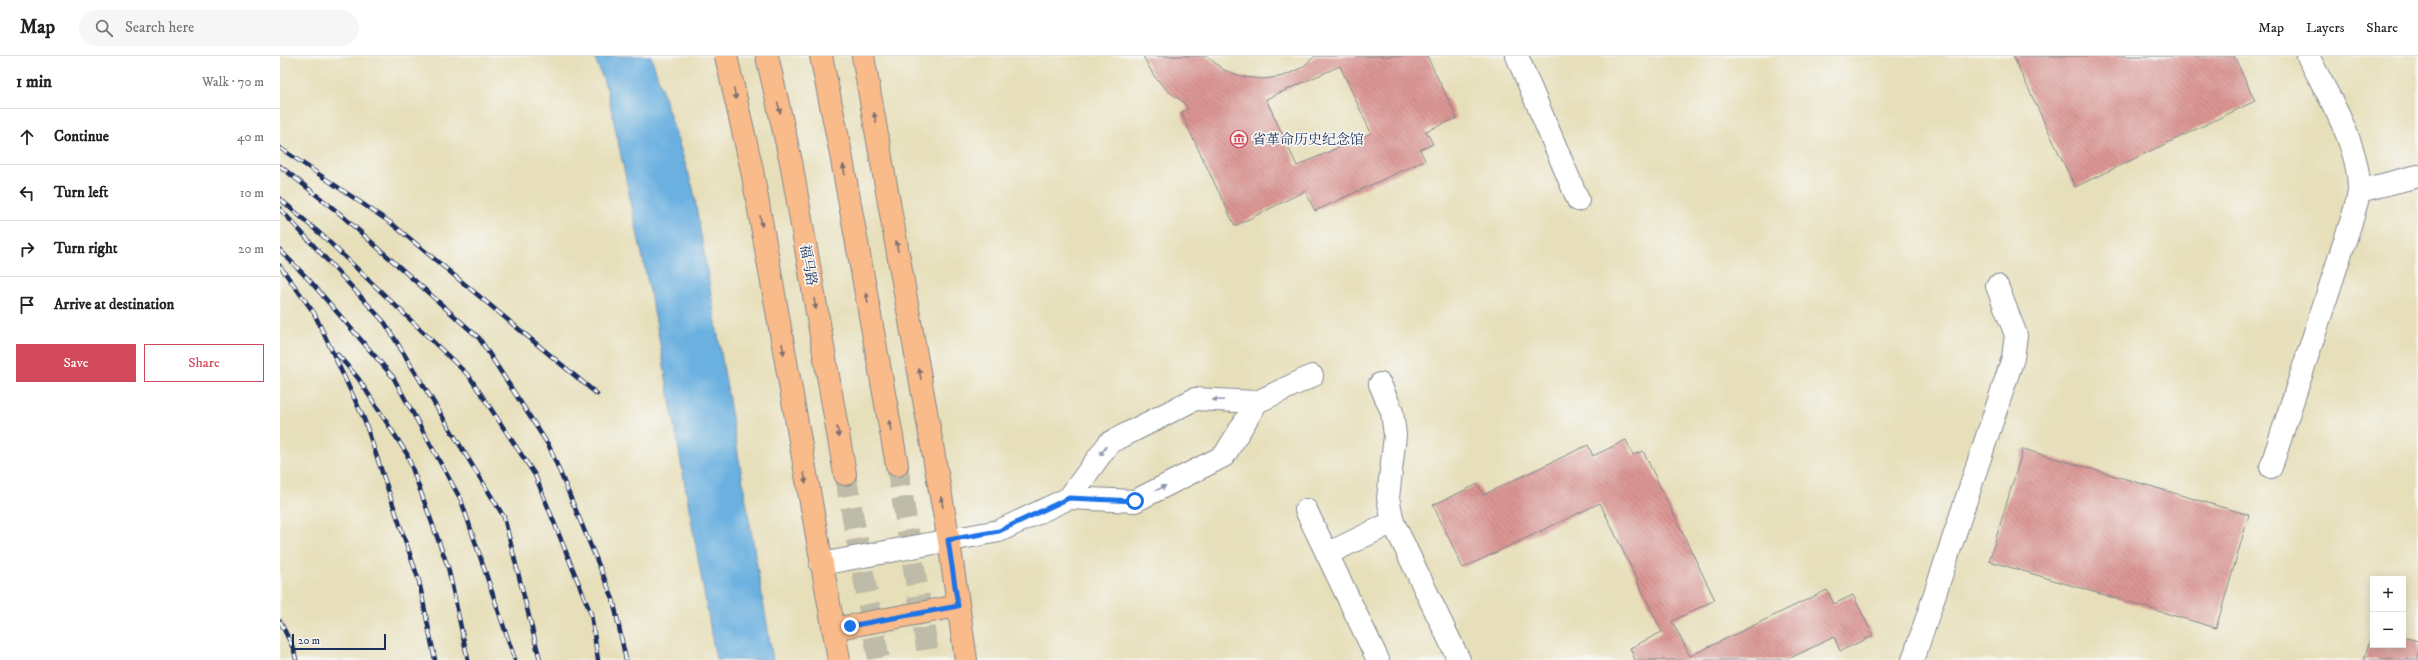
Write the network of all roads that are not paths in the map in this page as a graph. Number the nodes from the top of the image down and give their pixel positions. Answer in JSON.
{"nodes":[{"id":1,"x":726,"y":56,"type":"edge"},
{"id":2,"x":767,"y":56,"type":"edge"},
{"id":3,"x":821,"y":56,"type":"edge"},
{"id":4,"x":863,"y":56,"type":"edge"},
{"id":5,"x":1517,"y":56,"type":"edge"},
{"id":6,"x":2308,"y":56,"type":"edge"},
{"id":7,"x":2418,"y":176,"type":"edge"},
{"id":8,"x":2359,"y":191,"type":"junction"},
{"id":9,"x":1578,"y":200,"type":"dead end"},
{"id":10,"x":1997,"y":286,"type":"dead end"},
{"id":11,"x":1312,"y":376,"type":"dead end"},
{"id":12,"x":1380,"y":384,"type":"dead end"},
{"id":13,"x":1257,"y":402,"type":"junction"},
{"id":14,"x":897,"y":465,"type":"tunnel mouth"},
{"id":15,"x":2272,"y":467,"type":"dead end"},
{"id":16,"x":845,"y":474,"type":"tunnel mouth"},
{"id":17,"x":1069,"y":498,"type":"junction"},
{"id":18,"x":1306,"y":510,"type":"dead end"},
{"id":19,"x":1393,"y":522,"type":"junction"},
{"id":20,"x":948,"y":540,"type":"junction"},
{"id":21,"x":1327,"y":554,"type":"junction"},
{"id":22,"x":821,"y":564,"type":"junction"},
{"id":23,"x":958,"y":606,"type":"junction"},
{"id":24,"x":833,"y":629,"type":"junction"},
{"id":25,"x":839,"y":660,"type":"edge"},
{"id":26,"x":966,"y":660,"type":"edge"},
{"id":27,"x":1378,"y":660,"type":"edge"},
{"id":28,"x":1459,"y":660,"type":"edge"},
{"id":29,"x":1913,"y":660,"type":"edge"}],
"edges":[{"from":1,"to":22,"type":"main road","one_way":true},
{"from":2,"to":16,"type":"main road","name":"福马路","one_way":true},
{"from":14,"to":3,"type":"main road","one_way":true},
{"from":20,"to":4,"type":"main road","one_way":true},
{"from":5,"to":9,"type":"lane"},
{"from":6,"to":8,"type":"lane"},
{"from":7,"to":8,"type":"lane"},
{"from":8,"to":15,"type":"lane"},
{"from":10,"to":29,"type":"lane"},
{"from":11,"to":13,"type":"lane"},
{"from":12,"to":19,"type":"lane"},
{"from":13,"to":17,"type":"lane","one_way":true},
{"from":17,"to":13,"type":"lane","one_way":true},
{"from":17,"to":20,"type":"lane"},
{"from":18,"to":21,"type":"lane"},
{"from":19,"to":21,"type":"lane"},
{"from":19,"to":28,"type":"lane"},
{"from":20,"to":22,"type":"lane"},
{"from":20,"to":23,"type":"main road"},
{"from":21,"to":27,"type":"lane"},
{"from":22,"to":24,"type":"main road"},
{"from":23,"to":24,"type":"main road"},
{"from":23,"to":26,"type":"main road"},
{"from":24,"to":25,"type":"main road"}]}
